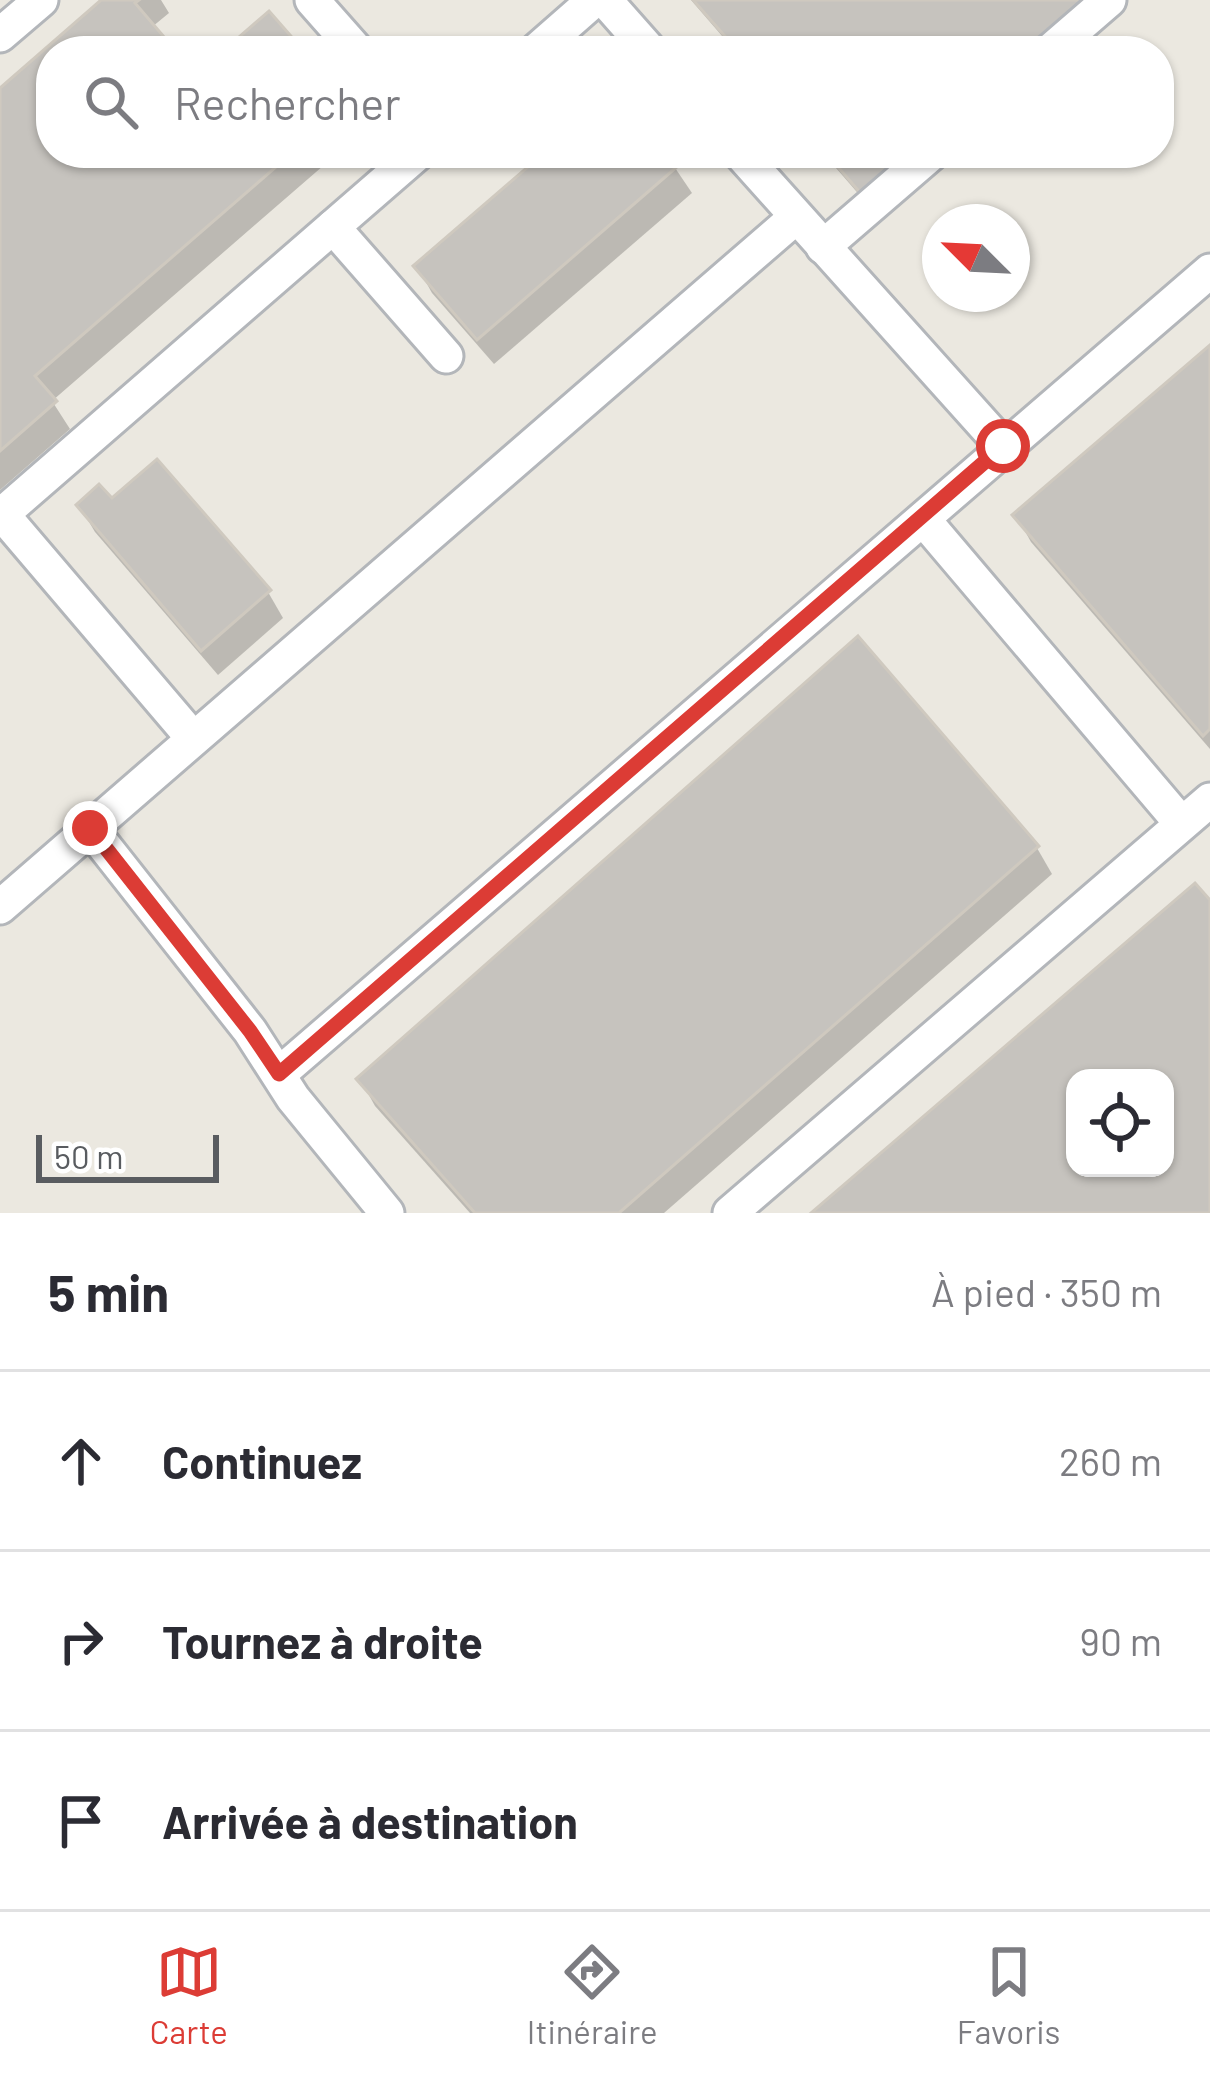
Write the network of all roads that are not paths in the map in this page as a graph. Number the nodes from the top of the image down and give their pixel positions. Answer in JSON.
{"nodes":[{"id":1,"x":41,"y":0,"type":"edge"},
{"id":2,"x":312,"y":0,"type":"edge"},
{"id":3,"x":594,"y":0,"type":"edge"},
{"id":4,"x":605,"y":0,"type":"edge"},
{"id":5,"x":1108,"y":0,"type":"edge"},
{"id":6,"x":0,"y":35,"type":"edge"},
{"id":7,"x":344,"y":36,"type":"edge"},
{"id":8,"x":553,"y":36,"type":"edge"},
{"id":9,"x":637,"y":36,"type":"edge"},
{"id":10,"x":1067,"y":36,"type":"edge"},
{"id":11,"x":401,"y":168,"type":"edge"},
{"id":12,"x":753,"y":168,"type":"edge"},
{"id":13,"x":915,"y":168,"type":"edge"},
{"id":14,"x":796,"y":217,"type":"junction"},
{"id":15,"x":333,"y":227,"type":"junction"},
{"id":16,"x":823,"y":247,"type":"junction"},
{"id":17,"x":1210,"y":271,"type":"edge"},
{"id":18,"x":446,"y":356,"type":"dead end"},
{"id":19,"x":1003,"y":446,"type":"junction"},
{"id":20,"x":1,"y":515,"type":"edge"},
{"id":21,"x":923,"y":519,"type":"junction"},
{"id":22,"x":192,"y":737,"type":"junction"},
{"id":23,"x":1210,"y":800,"type":"edge"},
{"id":24,"x":1181,"y":824,"type":"junction"},
{"id":25,"x":90,"y":828,"type":"junction"},
{"id":26,"x":0,"y":907,"type":"edge"},
{"id":27,"x":279,"y":1074,"type":"junction"},
{"id":28,"x":387,"y":1213,"type":"edge"},
{"id":29,"x":730,"y":1213,"type":"edge"}],
"edges":[{"from":1,"to":6,"type":"lane"},
{"from":2,"to":7,"type":"lane"},
{"from":3,"to":8,"type":"lane"},
{"from":4,"to":9,"type":"lane"},
{"from":5,"to":10,"type":"lane"},
{"from":11,"to":15,"type":"lane"},
{"from":12,"to":14,"type":"lane"},
{"from":13,"to":16,"type":"lane"},
{"from":14,"to":16,"type":"lane"},
{"from":14,"to":22,"type":"lane"},
{"from":15,"to":18,"type":"lane"},
{"from":15,"to":20,"type":"lane"},
{"from":16,"to":19,"type":"lane"},
{"from":17,"to":19,"type":"lane"},
{"from":19,"to":21,"type":"lane"},
{"from":20,"to":22,"type":"lane"},
{"from":21,"to":24,"type":"lane"},
{"from":21,"to":27,"type":"lane"},
{"from":22,"to":25,"type":"lane"},
{"from":23,"to":24,"type":"lane"},
{"from":24,"to":29,"type":"lane"},
{"from":25,"to":26,"type":"lane"},
{"from":25,"to":27,"type":"lane"},
{"from":27,"to":28,"type":"lane"}]}
